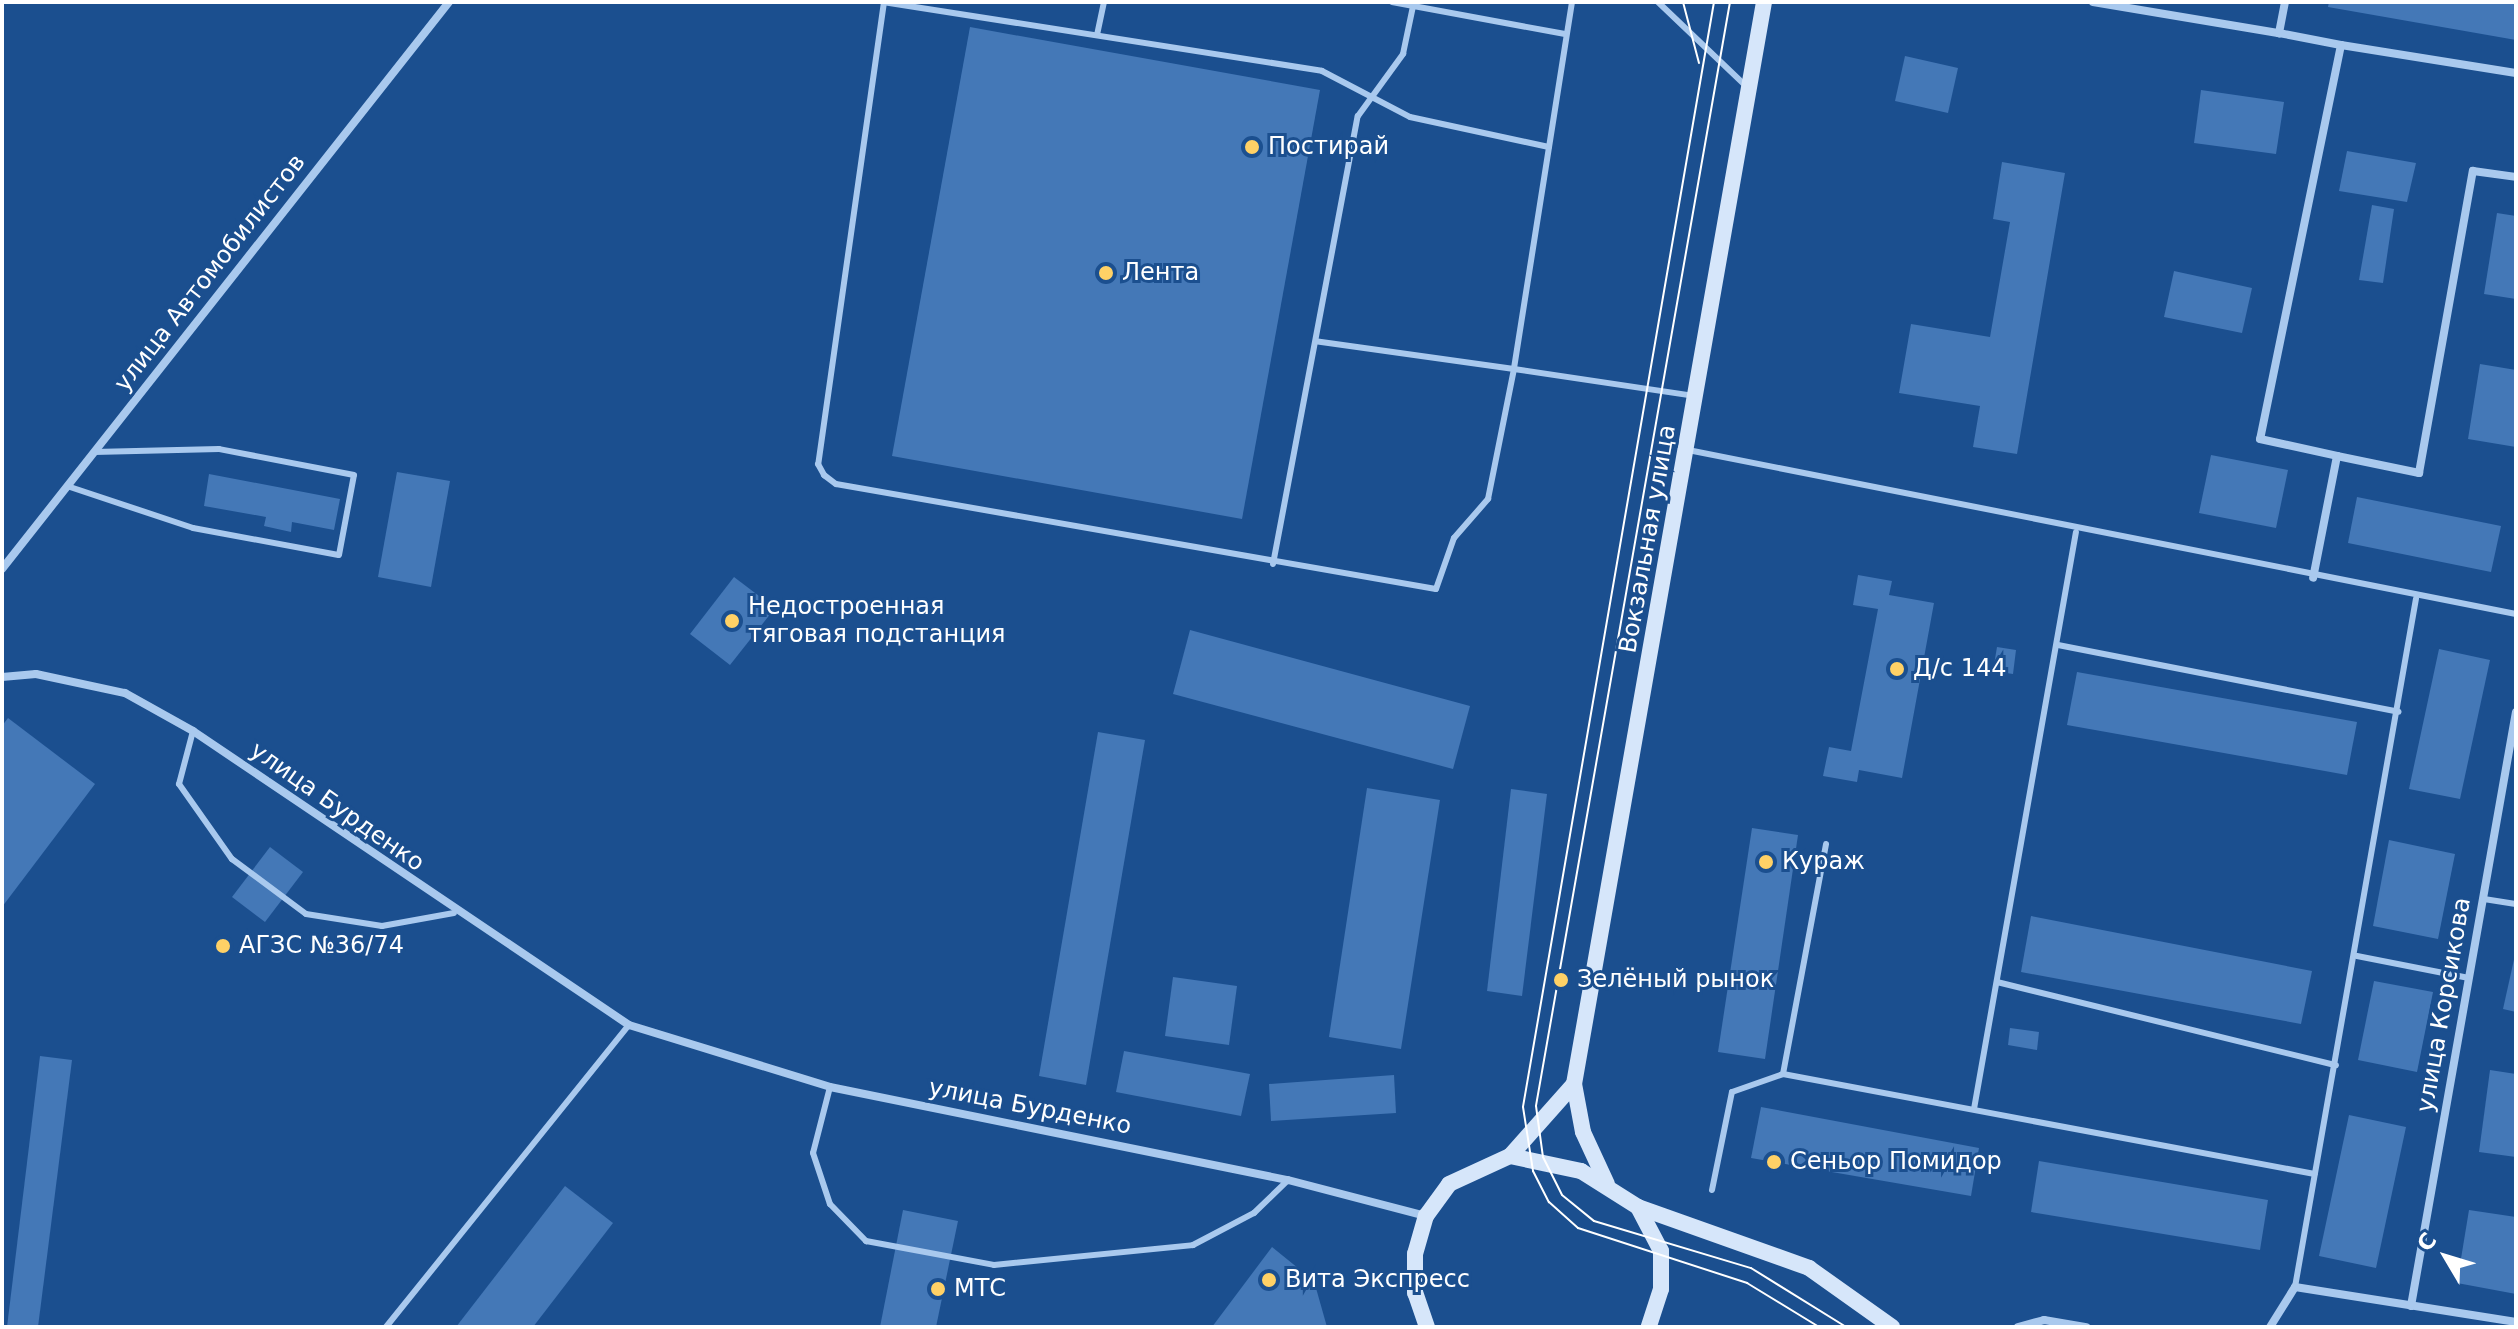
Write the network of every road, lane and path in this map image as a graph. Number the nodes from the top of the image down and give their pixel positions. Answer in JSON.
{"nodes":[{"id":1,"x":449,"y":2,"type":"edge"},
{"id":2,"x":884,"y":2,"type":"edge"},
{"id":3,"x":1104,"y":2,"type":"edge"},
{"id":4,"x":1392,"y":2,"type":"edge"},
{"id":5,"x":1572,"y":2,"type":"edge"},
{"id":6,"x":1658,"y":2,"type":"edge"},
{"id":7,"x":1764,"y":2,"type":"edge"},
{"id":8,"x":2093,"y":2,"type":"edge"},
{"id":9,"x":2285,"y":2,"type":"edge"},
{"id":10,"x":1413,"y":6,"type":"junction"},
{"id":11,"x":2279,"y":33,"type":"junction"},
{"id":12,"x":1565,"y":34,"type":"junction"},
{"id":13,"x":1097,"y":35,"type":"junction"},
{"id":14,"x":2341,"y":45,"type":"junction"},
{"id":15,"x":2516,"y":73,"type":"edge"},
{"id":16,"x":1750,"y":89,"type":"junction"},
{"id":17,"x":1370,"y":96,"type":"junction"},
{"id":18,"x":1549,"y":147,"type":"junction"},
{"id":19,"x":2516,"y":177,"type":"edge"},
{"id":20,"x":1316,"y":341,"type":"junction"},
{"id":21,"x":1514,"y":369,"type":"junction"},
{"id":22,"x":1698,"y":397,"type":"junction"},
{"id":23,"x":1688,"y":450,"type":"junction"},
{"id":24,"x":94,"y":452,"type":"junction"},
{"id":25,"x":2337,"y":456,"type":"junction"},
{"id":26,"x":67,"y":486,"type":"junction"},
{"id":27,"x":2076,"y":532,"type":"junction"},
{"id":28,"x":1273,"y":564,"type":"junction"},
{"id":29,"x":2,"y":569,"type":"edge"},
{"id":30,"x":2313,"y":578,"type":"junction"},
{"id":31,"x":2416,"y":599,"type":"junction"},
{"id":32,"x":2516,"y":614,"type":"edge"},
{"id":33,"x":2058,"y":645,"type":"junction"},
{"id":34,"x":2,"y":677,"type":"edge"},
{"id":35,"x":2398,"y":712,"type":"junction"},
{"id":36,"x":2516,"y":712,"type":"edge"},
{"id":37,"x":193,"y":731,"type":"junction"},
{"id":38,"x":1826,"y":844,"type":"dead end"},
{"id":39,"x":2484,"y":899,"type":"junction"},
{"id":40,"x":2516,"y":904,"type":"edge"},
{"id":41,"x":454,"y":913,"type":"junction"},
{"id":42,"x":2357,"y":956,"type":"junction"},
{"id":43,"x":2469,"y":978,"type":"junction"},
{"id":44,"x":1997,"y":982,"type":"junction"},
{"id":45,"x":629,"y":1025,"type":"junction"},
{"id":46,"x":2336,"y":1065,"type":"junction"},
{"id":47,"x":1783,"y":1074,"type":"junction"},
{"id":48,"x":1574,"y":1084,"type":"junction"},
{"id":49,"x":830,"y":1087,"type":"junction"},
{"id":50,"x":1974,"y":1109,"type":"junction"},
{"id":51,"x":1510,"y":1156,"type":"junction"},
{"id":52,"x":2315,"y":1174,"type":"junction"},
{"id":53,"x":1288,"y":1180,"type":"junction"},
{"id":54,"x":1607,"y":1184,"type":"junction"},
{"id":55,"x":1712,"y":1190,"type":"dead end"},
{"id":56,"x":1638,"y":1207,"type":"junction"},
{"id":57,"x":1426,"y":1216,"type":"junction"},
{"id":58,"x":2295,"y":1287,"type":"junction"},
{"id":59,"x":1415,"y":1293,"type":"junction"},
{"id":60,"x":2411,"y":1306,"type":"junction"},
{"id":61,"x":2516,"y":1322,"type":"edge"},
{"id":62,"x":386,"y":1327,"type":"edge"},
{"id":63,"x":1420,"y":1327,"type":"edge"},
{"id":64,"x":1427,"y":1327,"type":"edge"},
{"id":65,"x":1649,"y":1327,"type":"edge"},
{"id":66,"x":1892,"y":1327,"type":"edge"},
{"id":67,"x":2018,"y":1327,"type":"edge"},
{"id":68,"x":2086,"y":1327,"type":"edge"},
{"id":69,"x":2270,"y":1327,"type":"edge"}],
"edges":[{"from":1,"to":24,"type":"street","name":"улица Автомобилистов"},
{"from":2,"to":13,"type":"lane"},
{"from":2,"to":28,"type":"lane"},
{"from":3,"to":13,"type":"lane"},
{"from":4,"to":10,"type":"lane"},
{"from":5,"to":12,"type":"lane"},
{"from":6,"to":16,"type":"lane"},
{"from":7,"to":16,"type":"main road","name":"Вокзальная улица"},
{"from":8,"to":11,"type":"street"},
{"from":9,"to":11,"type":"street"},
{"from":10,"to":12,"type":"lane"},
{"from":10,"to":17,"type":"lane"},
{"from":11,"to":14,"type":"street"},
{"from":12,"to":18,"type":"lane"},
{"from":13,"to":17,"type":"lane"},
{"from":14,"to":15,"type":"street"},
{"from":14,"to":25,"type":"street"},
{"from":16,"to":22,"type":"main road","name":"Вокзальная улица"},
{"from":17,"to":18,"type":"lane"},
{"from":17,"to":20,"type":"lane"},
{"from":18,"to":21,"type":"lane"},
{"from":19,"to":25,"type":"street"},
{"from":20,"to":21,"type":"lane"},
{"from":20,"to":28,"type":"lane"},
{"from":21,"to":22,"type":"lane"},
{"from":21,"to":28,"type":"lane"},
{"from":22,"to":23,"type":"main road","name":"Вокзальная улица"},
{"from":23,"to":27,"type":"lane"},
{"from":23,"to":48,"type":"main road","name":"Вокзальная улица"},
{"from":24,"to":26,"type":"street","name":"улица Автомобилистов"},
{"from":24,"to":26,"type":"lane"},
{"from":25,"to":30,"type":"street"},
{"from":26,"to":29,"type":"street","name":"улица Автомобилистов"},
{"from":27,"to":30,"type":"lane"},
{"from":27,"to":33,"type":"lane"},
{"from":30,"to":31,"type":"lane"},
{"from":31,"to":32,"type":"lane"},
{"from":31,"to":35,"type":"lane"},
{"from":33,"to":35,"type":"lane"},
{"from":33,"to":44,"type":"lane"},
{"from":34,"to":37,"type":"street","name":"улица Бурденко"},
{"from":35,"to":42,"type":"lane"},
{"from":36,"to":39,"type":"street","name":"улица Корсикова"},
{"from":37,"to":41,"type":"street","name":"улица Бурденко"},
{"from":37,"to":41,"type":"lane"},
{"from":38,"to":47,"type":"lane"},
{"from":39,"to":40,"type":"lane"},
{"from":39,"to":43,"type":"street","name":"улица Корсикова"},
{"from":41,"to":45,"type":"street","name":"улица Бурденко"},
{"from":42,"to":43,"type":"lane"},
{"from":42,"to":46,"type":"lane"},
{"from":43,"to":60,"type":"street","name":"улица Корсикова"},
{"from":44,"to":46,"type":"lane"},
{"from":44,"to":50,"type":"lane"},
{"from":45,"to":49,"type":"street","name":"улица Бурденко"},
{"from":45,"to":62,"type":"lane"},
{"from":46,"to":52,"type":"lane"},
{"from":47,"to":50,"type":"lane"},
{"from":47,"to":55,"type":"lane"},
{"from":48,"to":51,"type":"main road"},
{"from":48,"to":54,"type":"main road","name":"Вокзальная улица"},
{"from":49,"to":53,"type":"street","name":"улица Бурденко"},
{"from":49,"to":53,"type":"lane"},
{"from":50,"to":52,"type":"lane"},
{"from":51,"to":54,"type":"main road"},
{"from":51,"to":57,"type":"main road"},
{"from":52,"to":58,"type":"lane"},
{"from":53,"to":57,"type":"street","name":"улица Бурденко"},
{"from":54,"to":56,"type":"main road"},
{"from":56,"to":65,"type":"main road"},
{"from":56,"to":66,"type":"main road"},
{"from":57,"to":59,"type":"main road"},
{"from":58,"to":60,"type":"street"},
{"from":58,"to":69,"type":"street"},
{"from":59,"to":63,"type":"main road"},
{"from":59,"to":64,"type":"main road"},
{"from":60,"to":61,"type":"street"},
{"from":67,"to":68,"type":"street"}]}
